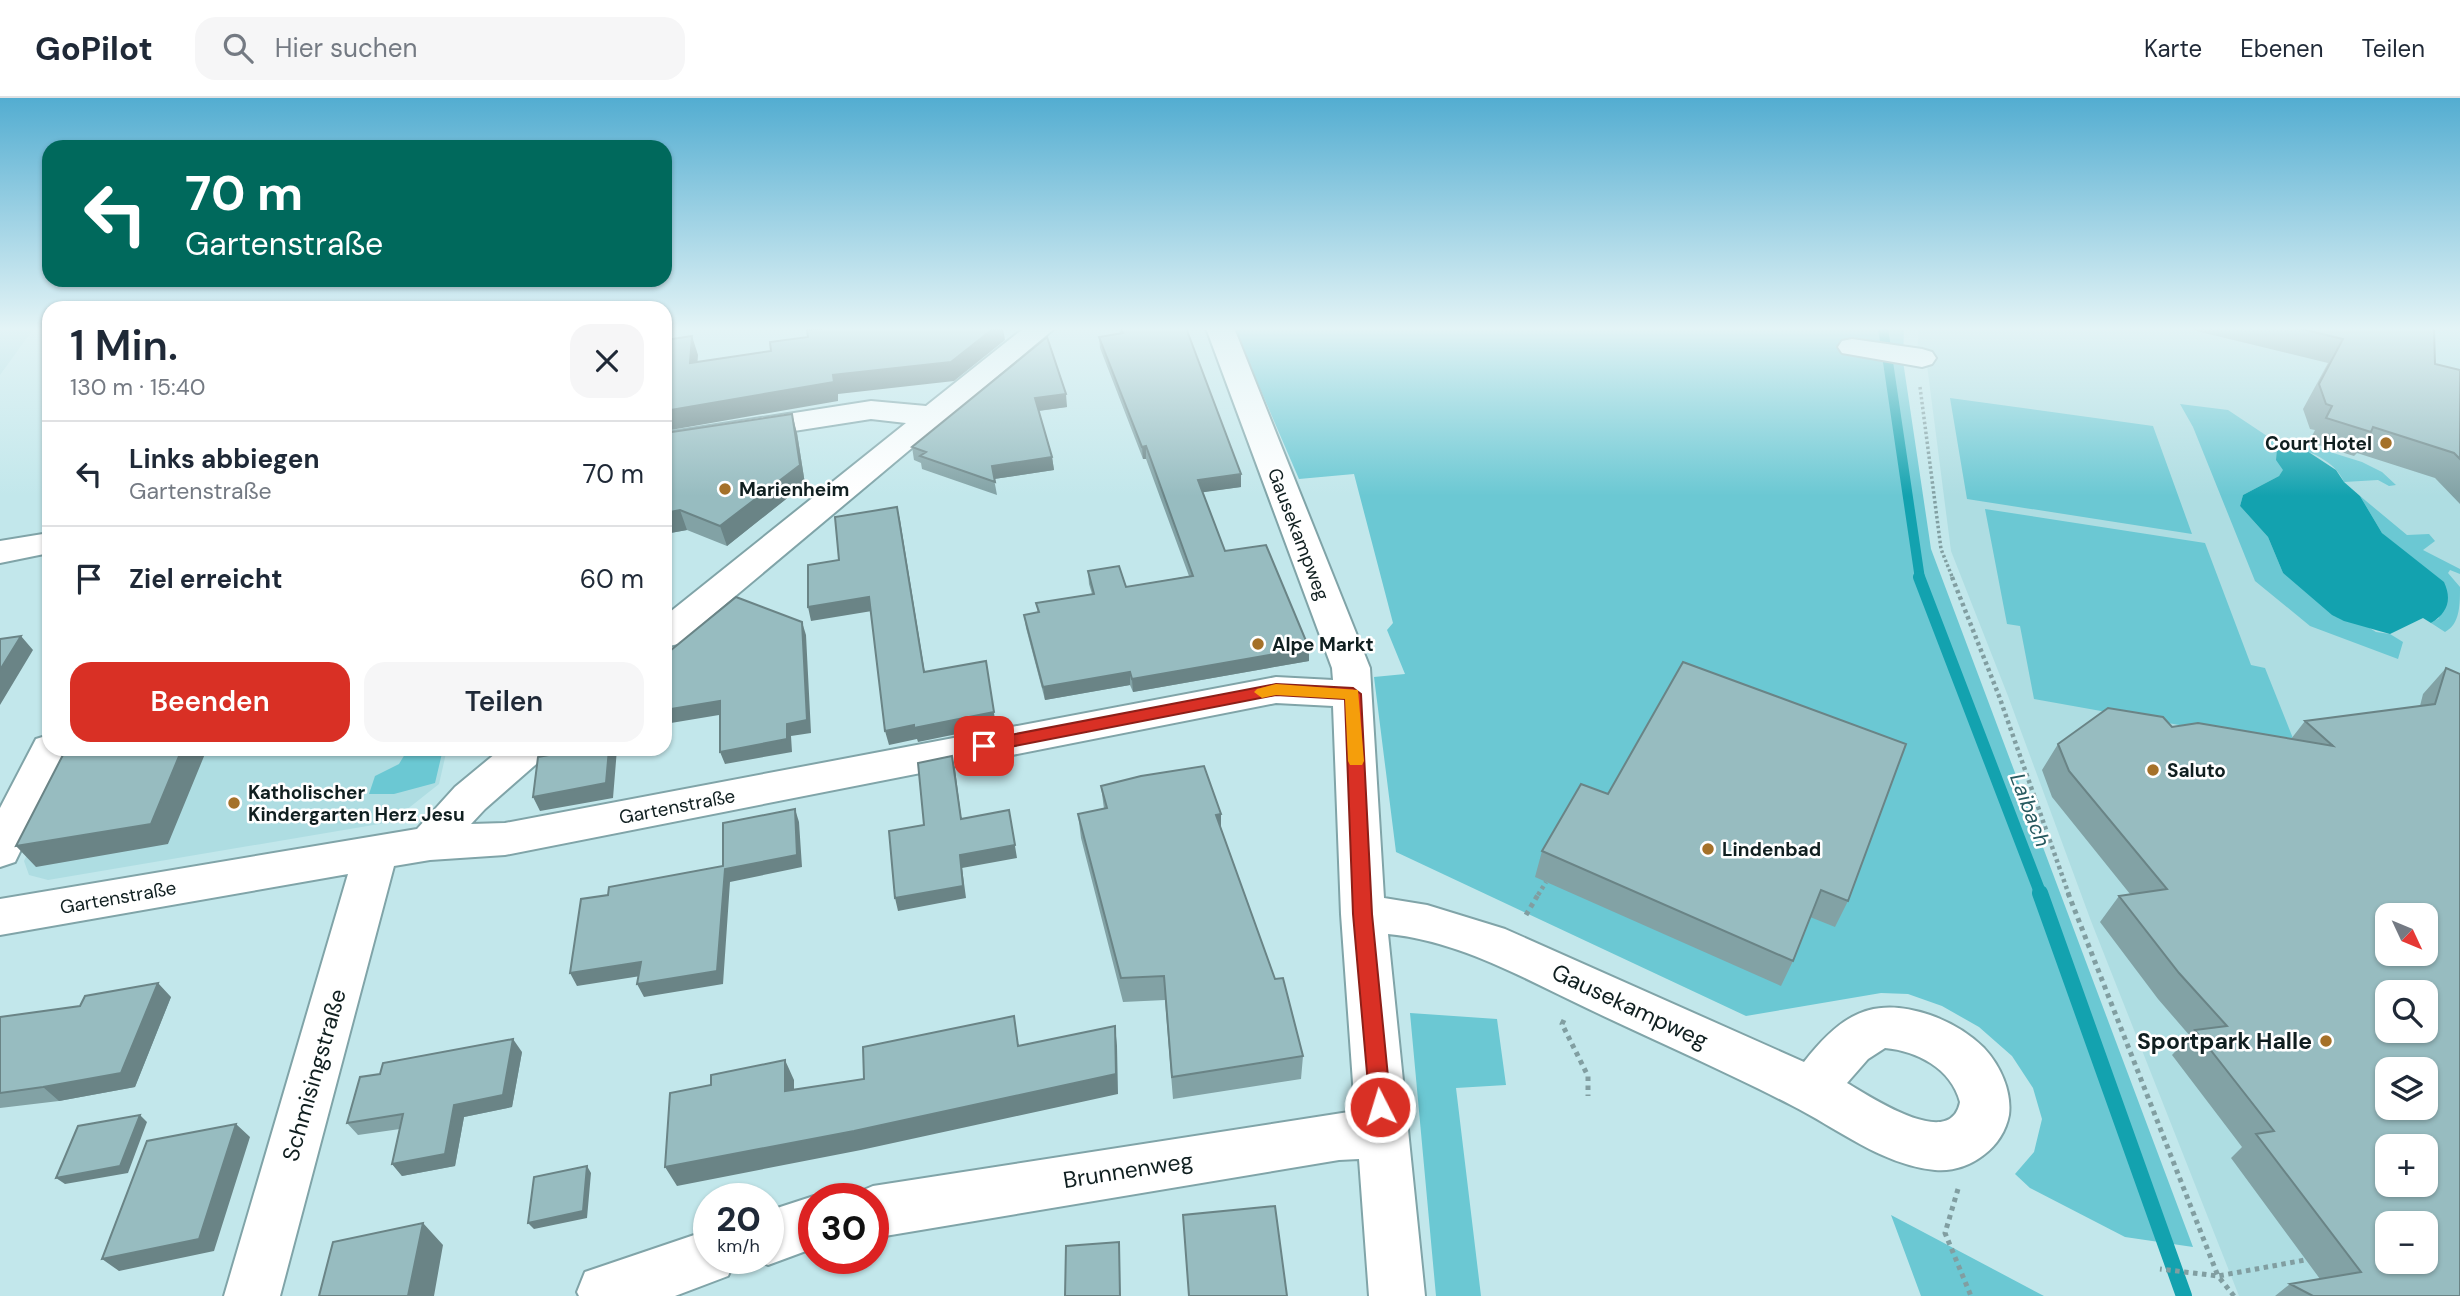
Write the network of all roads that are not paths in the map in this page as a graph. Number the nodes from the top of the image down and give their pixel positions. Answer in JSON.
{"nodes":[{"id":1,"x":971,"y":384,"type":"edge"},
{"id":2,"x":1241,"y":384,"type":"edge"},
{"id":3,"x":931,"y":416,"type":"junction"},
{"id":4,"x":672,"y":441,"type":"edge"},
{"id":5,"x":42,"y":544,"type":"edge"},
{"id":6,"x":0,"y":552,"type":"edge"},
{"id":7,"x":672,"y":629,"type":"edge"},
{"id":8,"x":1353,"y":694,"type":"junction"},
{"id":9,"x":47,"y":756,"type":"edge"},
{"id":10,"x":520,"y":756,"type":"edge"},
{"id":11,"x":430,"y":843,"type":"junction"},
{"id":12,"x":0,"y":850,"type":"edge"},
{"id":13,"x":376,"y":853,"type":"junction"},
{"id":14,"x":1363,"y":914,"type":"junction"},
{"id":15,"x":0,"y":917,"type":"edge"},
{"id":16,"x":1812,"y":1090,"type":"dead end"},
{"id":17,"x":1383,"y":1134,"type":"junction"},
{"id":18,"x":889,"y":1209,"type":"edge"},
{"id":19,"x":693,"y":1262,"type":"edge"},
{"id":20,"x":605,"y":1292,"type":"dead end"},
{"id":21,"x":253,"y":1296,"type":"edge"},
{"id":22,"x":1397,"y":1296,"type":"edge"}],
"edges":[{"from":1,"to":3,"type":"street"},
{"from":2,"to":8,"type":"street","name":"Gausekampweg"},
{"from":3,"to":4,"type":"street"},
{"from":3,"to":7,"type":"street"},
{"from":5,"to":6,"type":"street"},
{"from":8,"to":11,"type":"street","name":"Gartenstraße"},
{"from":8,"to":14,"type":"street","name":"Gausekampweg"},
{"from":9,"to":12,"type":"street"},
{"from":10,"to":11,"type":"street"},
{"from":11,"to":13,"type":"street","name":"Gartenstraße"},
{"from":13,"to":15,"type":"street","name":"Gartenstraße"},
{"from":13,"to":21,"type":"street","name":"Schmisingstraße"},
{"from":14,"to":16,"type":"street","name":"Gausekampweg"},
{"from":14,"to":17,"type":"street","name":"Gausekampweg"},
{"from":17,"to":18,"type":"street","name":"Brunnenweg"},
{"from":17,"to":22,"type":"street","name":"Gausekampweg"},
{"from":19,"to":20,"type":"street"}]}
